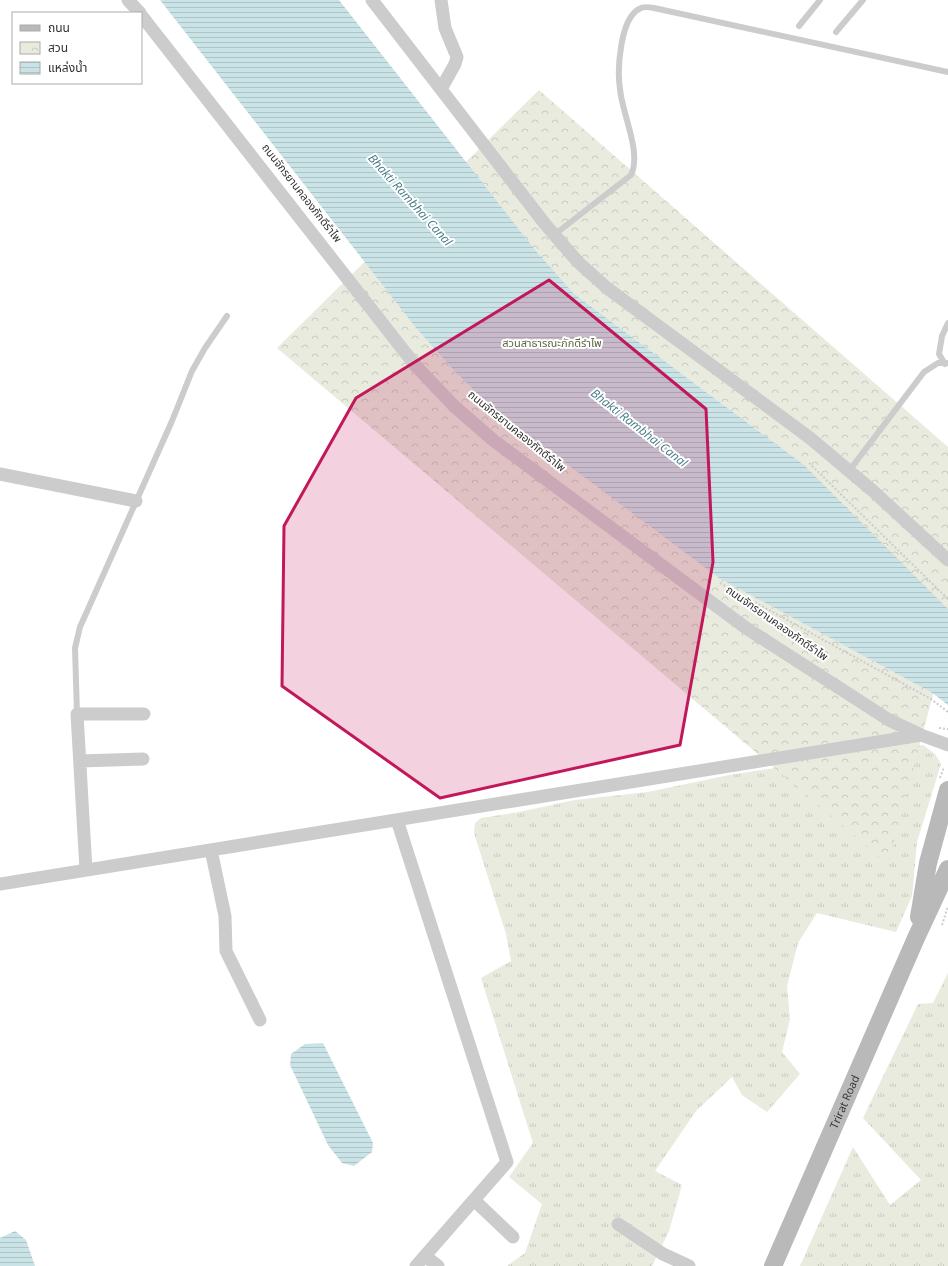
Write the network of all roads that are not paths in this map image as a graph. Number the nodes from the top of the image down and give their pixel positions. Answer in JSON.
{"nodes":[{"id":1,"x":128,"y":0,"type":"edge"},
{"id":2,"x":372,"y":0,"type":"edge"},
{"id":3,"x":441,"y":0,"type":"edge"},
{"id":4,"x":820,"y":0,"type":"edge"},
{"id":5,"x":864,"y":0,"type":"edge"},
{"id":6,"x":138,"y":12,"type":"edge"},
{"id":7,"x":142,"y":17,"type":"edge"},
{"id":8,"x":799,"y":26,"type":"dead end"},
{"id":9,"x":836,"y":32,"type":"dead end"},
{"id":10,"x":948,"y":72,"type":"edge"},
{"id":11,"x":441,"y":89,"type":"junction"},
{"id":12,"x":554,"y":235,"type":"junction"},
{"id":13,"x":227,"y":316,"type":"dead end"},
{"id":14,"x":948,"y":323,"type":"edge"},
{"id":15,"x":945,"y":362,"type":"edge"},
{"id":16,"x":948,"y":366,"type":"edge"},
{"id":17,"x":849,"y":471,"type":"junction"},
{"id":18,"x":0,"y":474,"type":"edge"},
{"id":19,"x":136,"y":500,"type":"junction"},
{"id":20,"x":948,"y":560,"type":"edge"},
{"id":21,"x":77,"y":714,"type":"junction"},
{"id":22,"x":144,"y":714,"type":"dead end"},
{"id":23,"x":921,"y":735,"type":"junction"},
{"id":24,"x":948,"y":745,"type":"edge"},
{"id":25,"x":144,"y":759,"type":"dead end"},
{"id":26,"x":80,"y":762,"type":"junction"},
{"id":27,"x":948,"y":790,"type":"edge"},
{"id":28,"x":397,"y":820,"type":"junction"},
{"id":29,"x":211,"y":850,"type":"junction"},
{"id":30,"x":948,"y":869,"type":"edge"},
{"id":31,"x":86,"y":870,"type":"junction"},
{"id":32,"x":0,"y":884,"type":"edge"},
{"id":33,"x":916,"y":938,"type":"junction"},
{"id":34,"x":260,"y":1020,"type":"dead end"},
{"id":35,"x":474,"y":1200,"type":"junction"},
{"id":36,"x":618,"y":1224,"type":"dead end"},
{"id":37,"x":513,"y":1237,"type":"dead end"},
{"id":38,"x":425,"y":1256,"type":"junction"},
{"id":39,"x":416,"y":1266,"type":"edge"},
{"id":40,"x":438,"y":1266,"type":"edge"},
{"id":41,"x":689,"y":1266,"type":"edge"},
{"id":42,"x":773,"y":1266,"type":"edge"}],
"edges":[{"from":1,"to":6,"type":"street"},
{"from":2,"to":11,"type":"street"},
{"from":3,"to":11,"type":"street"},
{"from":4,"to":8,"type":"lane"},
{"from":5,"to":9,"type":"lane"},
{"from":7,"to":23,"type":"street"},
{"from":10,"to":12,"type":"lane"},
{"from":11,"to":12,"type":"street"},
{"from":12,"to":17,"type":"street"},
{"from":13,"to":19,"type":"lane"},
{"from":14,"to":15,"type":"lane"},
{"from":15,"to":16,"type":"lane"},
{"from":15,"to":17,"type":"lane"},
{"from":17,"to":20,"type":"street"},
{"from":18,"to":19,"type":"street"},
{"from":19,"to":21,"type":"lane"},
{"from":21,"to":22,"type":"street"},
{"from":21,"to":26,"type":"street"},
{"from":23,"to":24,"type":"street"},
{"from":23,"to":28,"type":"street"},
{"from":25,"to":26,"type":"street"},
{"from":26,"to":31,"type":"street"},
{"from":27,"to":33,"type":"main road","name":"Trirat Road"},
{"from":28,"to":29,"type":"street"},
{"from":28,"to":35,"type":"street"},
{"from":29,"to":31,"type":"street"},
{"from":29,"to":34,"type":"street"},
{"from":30,"to":33,"type":"main road","name":"Trirat Road"},
{"from":31,"to":32,"type":"street"},
{"from":33,"to":42,"type":"main road","name":"Trirat Road"},
{"from":35,"to":37,"type":"street"},
{"from":35,"to":38,"type":"street"},
{"from":36,"to":41,"type":"street"},
{"from":38,"to":39,"type":"street"},
{"from":38,"to":40,"type":"street"}]}
